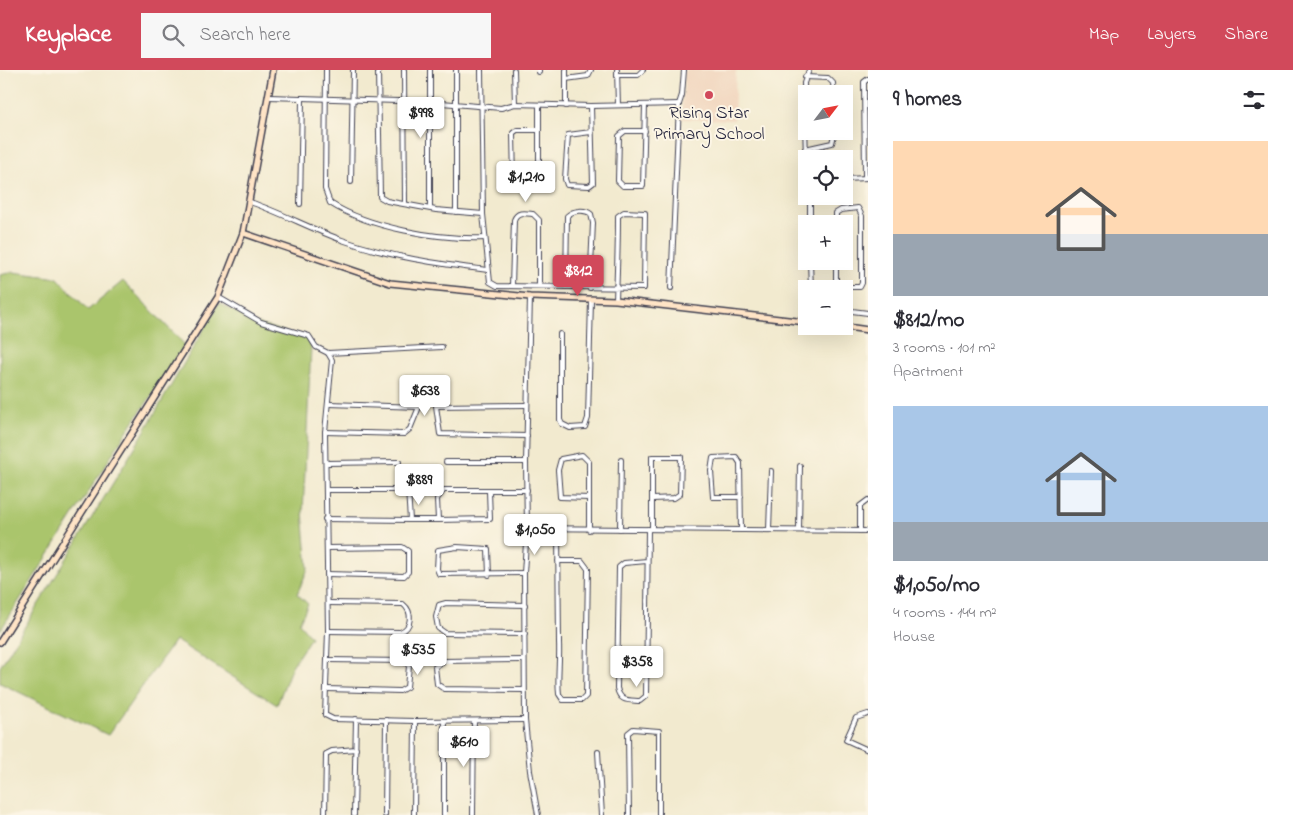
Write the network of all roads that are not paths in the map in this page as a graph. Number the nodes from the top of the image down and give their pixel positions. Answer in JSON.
{"nodes":[{"id":1,"x":273,"y":70,"type":"edge"},
{"id":2,"x":326,"y":70,"type":"edge"},
{"id":3,"x":353,"y":70,"type":"edge"},
{"id":4,"x":378,"y":70,"type":"edge"},
{"id":5,"x":404,"y":70,"type":"edge"},
{"id":6,"x":430,"y":70,"type":"edge"},
{"id":7,"x":456,"y":70,"type":"edge"},
{"id":8,"x":481,"y":70,"type":"edge"},
{"id":9,"x":514,"y":70,"type":"edge"},
{"id":10,"x":566,"y":70,"type":"edge"},
{"id":11,"x":591,"y":70,"type":"edge"},
{"id":12,"x":643,"y":70,"type":"edge"},
{"id":13,"x":684,"y":70,"type":"edge"},
{"id":14,"x":809,"y":70,"type":"edge"},
{"id":15,"x":617,"y":72,"type":"edge"},
{"id":16,"x":805,"y":78,"type":"junction"},
{"id":17,"x":566,"y":79,"type":"junction"},
{"id":18,"x":868,"y":79,"type":"edge"},
{"id":19,"x":833,"y":85,"type":"edge"},
{"id":20,"x":269,"y":97,"type":"junction"},
{"id":21,"x":302,"y":100,"type":"junction"},
{"id":22,"x":326,"y":100,"type":"junction"},
{"id":23,"x":353,"y":101,"type":"junction"},
{"id":24,"x":378,"y":102,"type":"junction"},
{"id":25,"x":406,"y":102,"type":"junction"},
{"id":26,"x":430,"y":102,"type":"junction"},
{"id":27,"x":457,"y":104,"type":"junction"},
{"id":28,"x":515,"y":104,"type":"junction"},
{"id":29,"x":679,"y":104,"type":"junction"},
{"id":30,"x":618,"y":105,"type":"junction"},
{"id":31,"x":646,"y":105,"type":"junction"},
{"id":32,"x":539,"y":106,"type":"junction"},
{"id":33,"x":566,"y":106,"type":"junction"},
{"id":34,"x":591,"y":106,"type":"junction"},
{"id":35,"x":483,"y":107,"type":"junction"},
{"id":36,"x":539,"y":130,"type":"junction"},
{"id":37,"x":644,"y":131,"type":"junction"},
{"id":38,"x":591,"y":132,"type":"junction"},
{"id":39,"x":833,"y":140,"type":"edge"},
{"id":40,"x":866,"y":146,"type":"edge"},
{"id":41,"x":805,"y":148,"type":"joint"},
{"id":42,"x":867,"y":178,"type":"edge"},
{"id":43,"x":853,"y":179,"type":"edge"},
{"id":44,"x":351,"y":182,"type":"dead end"},
{"id":45,"x":250,"y":202,"type":"junction"},
{"id":46,"x":300,"y":204,"type":"dead end"},
{"id":47,"x":405,"y":204,"type":"junction"},
{"id":48,"x":430,"y":208,"type":"junction"},
{"id":49,"x":456,"y":212,"type":"junction"},
{"id":50,"x":483,"y":214,"type":"junction"},
{"id":51,"x":836,"y":215,"type":"edge"},
{"id":52,"x":243,"y":233,"type":"junction"},
{"id":53,"x":485,"y":238,"type":"junction"},
{"id":54,"x":488,"y":270,"type":"junction"},
{"id":55,"x":512,"y":286,"type":"junction"},
{"id":56,"x":539,"y":286,"type":"junction"},
{"id":57,"x":566,"y":287,"type":"junction"},
{"id":58,"x":853,"y":287,"type":"edge"},
{"id":59,"x":590,"y":288,"type":"junction"},
{"id":60,"x":617,"y":288,"type":"junction"},
{"id":61,"x":671,"y":288,"type":"dead end"},
{"id":62,"x":218,"y":297,"type":"junction"},
{"id":63,"x":530,"y":297,"type":"junction"},
{"id":64,"x":591,"y":300,"type":"junction"},
{"id":65,"x":616,"y":300,"type":"junction"},
{"id":66,"x":853,"y":311,"type":"edge"},
{"id":67,"x":868,"y":313,"type":"edge"},
{"id":68,"x":798,"y":321,"type":"edge"},
{"id":69,"x":853,"y":328,"type":"edge"},
{"id":70,"x":868,"y":330,"type":"edge"},
{"id":71,"x":560,"y":334,"type":"dead end"},
{"id":72,"x":442,"y":347,"type":"dead end"},
{"id":73,"x":328,"y":353,"type":"junction"},
{"id":74,"x":329,"y":404,"type":"junction"},
{"id":75,"x":527,"y":405,"type":"junction"},
{"id":76,"x":326,"y":432,"type":"junction"},
{"id":77,"x":527,"y":436,"type":"junction"},
{"id":78,"x":621,"y":460,"type":"dead end"},
{"id":79,"x":399,"y":462,"type":"dead end"},
{"id":80,"x":446,"y":462,"type":"dead end"},
{"id":81,"x":526,"y":462,"type":"junction"},
{"id":82,"x":326,"y":463,"type":"junction"},
{"id":83,"x":800,"y":466,"type":"dead end"},
{"id":84,"x":771,"y":471,"type":"dead end"},
{"id":85,"x":326,"y":490,"type":"junction"},
{"id":86,"x":527,"y":490,"type":"junction"},
{"id":87,"x":489,"y":491,"type":"junction"},
{"id":88,"x":741,"y":497,"type":"junction"},
{"id":89,"x":589,"y":498,"type":"junction"},
{"id":90,"x":653,"y":499,"type":"junction"},
{"id":91,"x":868,"y":500,"type":"edge"},
{"id":92,"x":325,"y":519,"type":"junction"},
{"id":93,"x":410,"y":520,"type":"junction"},
{"id":94,"x":438,"y":520,"type":"junction"},
{"id":95,"x":527,"y":528,"type":"junction"},
{"id":96,"x":558,"y":529,"type":"junction"},
{"id":97,"x":620,"y":529,"type":"junction"},
{"id":98,"x":650,"y":529,"type":"junction"},
{"id":99,"x":589,"y":530,"type":"junction"},
{"id":100,"x":741,"y":530,"type":"junction"},
{"id":101,"x":770,"y":530,"type":"junction"},
{"id":102,"x":799,"y":530,"type":"junction"},
{"id":103,"x":860,"y":531,"type":"junction"},
{"id":104,"x":868,"y":531,"type":"edge"},
{"id":105,"x":327,"y":548,"type":"junction"},
{"id":106,"x":558,"y":561,"type":"junction"},
{"id":107,"x":647,"y":561,"type":"junction"},
{"id":108,"x":524,"y":573,"type":"junction"},
{"id":109,"x":327,"y":574,"type":"junction"},
{"id":110,"x":489,"y":575,"type":"junction"},
{"id":111,"x":328,"y":603,"type":"junction"},
{"id":112,"x":525,"y":605,"type":"junction"},
{"id":113,"x":328,"y":631,"type":"junction"},
{"id":114,"x":525,"y":634,"type":"junction"},
{"id":115,"x":0,"y":642,"type":"edge"},
{"id":116,"x":328,"y":660,"type":"junction"},
{"id":117,"x":524,"y":660,"type":"junction"},
{"id":118,"x":327,"y":689,"type":"junction"},
{"id":119,"x":524,"y":690,"type":"junction"},
{"id":120,"x":868,"y":714,"type":"edge"},
{"id":121,"x":356,"y":719,"type":"junction"},
{"id":122,"x":386,"y":720,"type":"junction"},
{"id":123,"x":525,"y":720,"type":"junction"},
{"id":124,"x":415,"y":721,"type":"junction"},
{"id":125,"x":444,"y":721,"type":"junction"},
{"id":126,"x":474,"y":721,"type":"junction"},
{"id":127,"x":356,"y":749,"type":"junction"},
{"id":128,"x":868,"y":750,"type":"edge"},
{"id":129,"x":598,"y":752,"type":"dead end"},
{"id":130,"x":325,"y":815,"type":"edge"},
{"id":131,"x":354,"y":815,"type":"edge"},
{"id":132,"x":385,"y":815,"type":"edge"},
{"id":133,"x":414,"y":815,"type":"edge"},
{"id":134,"x":444,"y":815,"type":"edge"},
{"id":135,"x":473,"y":815,"type":"edge"},
{"id":136,"x":538,"y":815,"type":"edge"},
{"id":137,"x":602,"y":815,"type":"edge"},
{"id":138,"x":630,"y":815,"type":"edge"},
{"id":139,"x":659,"y":815,"type":"edge"}],
"edges":[{"from":1,"to":20,"type":"main road"},
{"from":2,"to":22,"type":"street"},
{"from":3,"to":23,"type":"street"},
{"from":4,"to":24,"type":"street"},
{"from":5,"to":25,"type":"street"},
{"from":6,"to":26,"type":"street"},
{"from":7,"to":27,"type":"street"},
{"from":8,"to":35,"type":"street"},
{"from":9,"to":28,"type":"street"},
{"from":10,"to":17,"type":"street"},
{"from":11,"to":17,"type":"street"},
{"from":12,"to":15,"type":"street"},
{"from":13,"to":29,"type":"street"},
{"from":14,"to":16,"type":"street"},
{"from":15,"to":30,"type":"street"},
{"from":16,"to":19,"type":"street"},
{"from":16,"to":41,"type":"street"},
{"from":17,"to":33,"type":"street"},
{"from":18,"to":40,"type":"street"},
{"from":20,"to":21,"type":"street"},
{"from":20,"to":45,"type":"main road"},
{"from":21,"to":22,"type":"street"},
{"from":21,"to":46,"type":"street"},
{"from":22,"to":23,"type":"street"},
{"from":22,"to":53,"type":"street"},
{"from":23,"to":24,"type":"street"},
{"from":23,"to":44,"type":"street"},
{"from":24,"to":25,"type":"street"},
{"from":24,"to":47,"type":"street"},
{"from":25,"to":26,"type":"street"},
{"from":25,"to":47,"type":"street"},
{"from":26,"to":27,"type":"street"},
{"from":26,"to":48,"type":"street"},
{"from":27,"to":35,"type":"street"},
{"from":27,"to":49,"type":"street"},
{"from":28,"to":32,"type":"street"},
{"from":28,"to":35,"type":"street"},
{"from":29,"to":31,"type":"street"},
{"from":29,"to":61,"type":"street"},
{"from":30,"to":31,"type":"street"},
{"from":30,"to":34,"type":"street"},
{"from":31,"to":37,"type":"street"},
{"from":32,"to":33,"type":"street"},
{"from":32,"to":36,"type":"street"},
{"from":33,"to":34,"type":"street"},
{"from":34,"to":38,"type":"street"},
{"from":35,"to":50,"type":"street"},
{"from":36,"to":36,"type":"street"},
{"from":37,"to":37,"type":"street"},
{"from":38,"to":38,"type":"street"},
{"from":39,"to":41,"type":"street"},
{"from":40,"to":42,"type":"street"},
{"from":42,"to":43,"type":"street"},
{"from":45,"to":52,"type":"main road"},
{"from":45,"to":54,"type":"street"},
{"from":47,"to":48,"type":"street"},
{"from":48,"to":49,"type":"street"},
{"from":49,"to":50,"type":"street"},
{"from":50,"to":53,"type":"street"},
{"from":51,"to":58,"type":"street"},
{"from":52,"to":62,"type":"main road"},
{"from":52,"to":63,"type":"main road"},
{"from":53,"to":54,"type":"street"},
{"from":54,"to":55,"type":"street"},
{"from":55,"to":56,"type":"street"},
{"from":55,"to":56,"type":"street"},
{"from":56,"to":57,"type":"street"},
{"from":57,"to":59,"type":"street"},
{"from":57,"to":59,"type":"street"},
{"from":59,"to":60,"type":"street"},
{"from":60,"to":60,"type":"street"},
{"from":60,"to":65,"type":"street"},
{"from":62,"to":73,"type":"street"},
{"from":62,"to":115,"type":"main road"},
{"from":63,"to":64,"type":"main road"},
{"from":63,"to":75,"type":"street"},
{"from":64,"to":65,"type":"main road"},
{"from":64,"to":71,"type":"street"},
{"from":65,"to":68,"type":"main road"},
{"from":66,"to":67,"type":"street"},
{"from":69,"to":70,"type":"main road"},
{"from":72,"to":73,"type":"street"},
{"from":73,"to":74,"type":"street"},
{"from":74,"to":76,"type":"street"},
{"from":74,"to":76,"type":"street"},
{"from":75,"to":77,"type":"street"},
{"from":75,"to":77,"type":"street"},
{"from":76,"to":82,"type":"street"},
{"from":77,"to":81,"type":"street"},
{"from":78,"to":97,"type":"street"},
{"from":79,"to":82,"type":"street"},
{"from":80,"to":81,"type":"street"},
{"from":81,"to":86,"type":"street"},
{"from":82,"to":85,"type":"street"},
{"from":83,"to":102,"type":"street"},
{"from":84,"to":101,"type":"street"},
{"from":85,"to":92,"type":"street"},
{"from":85,"to":93,"type":"street"},
{"from":86,"to":87,"type":"street"},
{"from":86,"to":95,"type":"street"},
{"from":87,"to":94,"type":"street"},
{"from":87,"to":94,"type":"street"},
{"from":88,"to":88,"type":"street"},
{"from":88,"to":100,"type":"street"},
{"from":89,"to":89,"type":"street"},
{"from":89,"to":99,"type":"street"},
{"from":90,"to":90,"type":"street"},
{"from":90,"to":98,"type":"street"},
{"from":91,"to":103,"type":"street"},
{"from":92,"to":93,"type":"street"},
{"from":92,"to":105,"type":"street"},
{"from":93,"to":94,"type":"street"},
{"from":95,"to":96,"type":"street"},
{"from":95,"to":108,"type":"street"},
{"from":96,"to":99,"type":"street"},
{"from":96,"to":106,"type":"street"},
{"from":97,"to":98,"type":"street"},
{"from":97,"to":99,"type":"street"},
{"from":98,"to":100,"type":"street"},
{"from":98,"to":107,"type":"street"},
{"from":100,"to":101,"type":"street"},
{"from":101,"to":102,"type":"street"},
{"from":102,"to":103,"type":"street"},
{"from":103,"to":104,"type":"street"},
{"from":105,"to":109,"type":"street"},
{"from":105,"to":109,"type":"street"},
{"from":106,"to":106,"type":"street"},
{"from":107,"to":107,"type":"street"},
{"from":108,"to":110,"type":"street"},
{"from":108,"to":112,"type":"street"},
{"from":109,"to":111,"type":"street"},
{"from":110,"to":110,"type":"street"},
{"from":111,"to":113,"type":"street"},
{"from":111,"to":113,"type":"street"},
{"from":112,"to":114,"type":"street"},
{"from":112,"to":114,"type":"street"},
{"from":113,"to":116,"type":"street"},
{"from":114,"to":117,"type":"street"},
{"from":116,"to":118,"type":"street"},
{"from":116,"to":118,"type":"street"},
{"from":117,"to":119,"type":"street"},
{"from":117,"to":119,"type":"street"},
{"from":118,"to":121,"type":"street"},
{"from":119,"to":123,"type":"street"},
{"from":120,"to":128,"type":"street"},
{"from":121,"to":122,"type":"street"},
{"from":121,"to":127,"type":"street"},
{"from":122,"to":124,"type":"street"},
{"from":122,"to":132,"type":"street"},
{"from":123,"to":126,"type":"street"},
{"from":123,"to":136,"type":"street"},
{"from":124,"to":125,"type":"street"},
{"from":124,"to":133,"type":"street"},
{"from":125,"to":126,"type":"street"},
{"from":125,"to":134,"type":"street"},
{"from":126,"to":135,"type":"street"},
{"from":127,"to":130,"type":"street"},
{"from":127,"to":131,"type":"street"},
{"from":129,"to":137,"type":"street"},
{"from":138,"to":139,"type":"street"}]}
